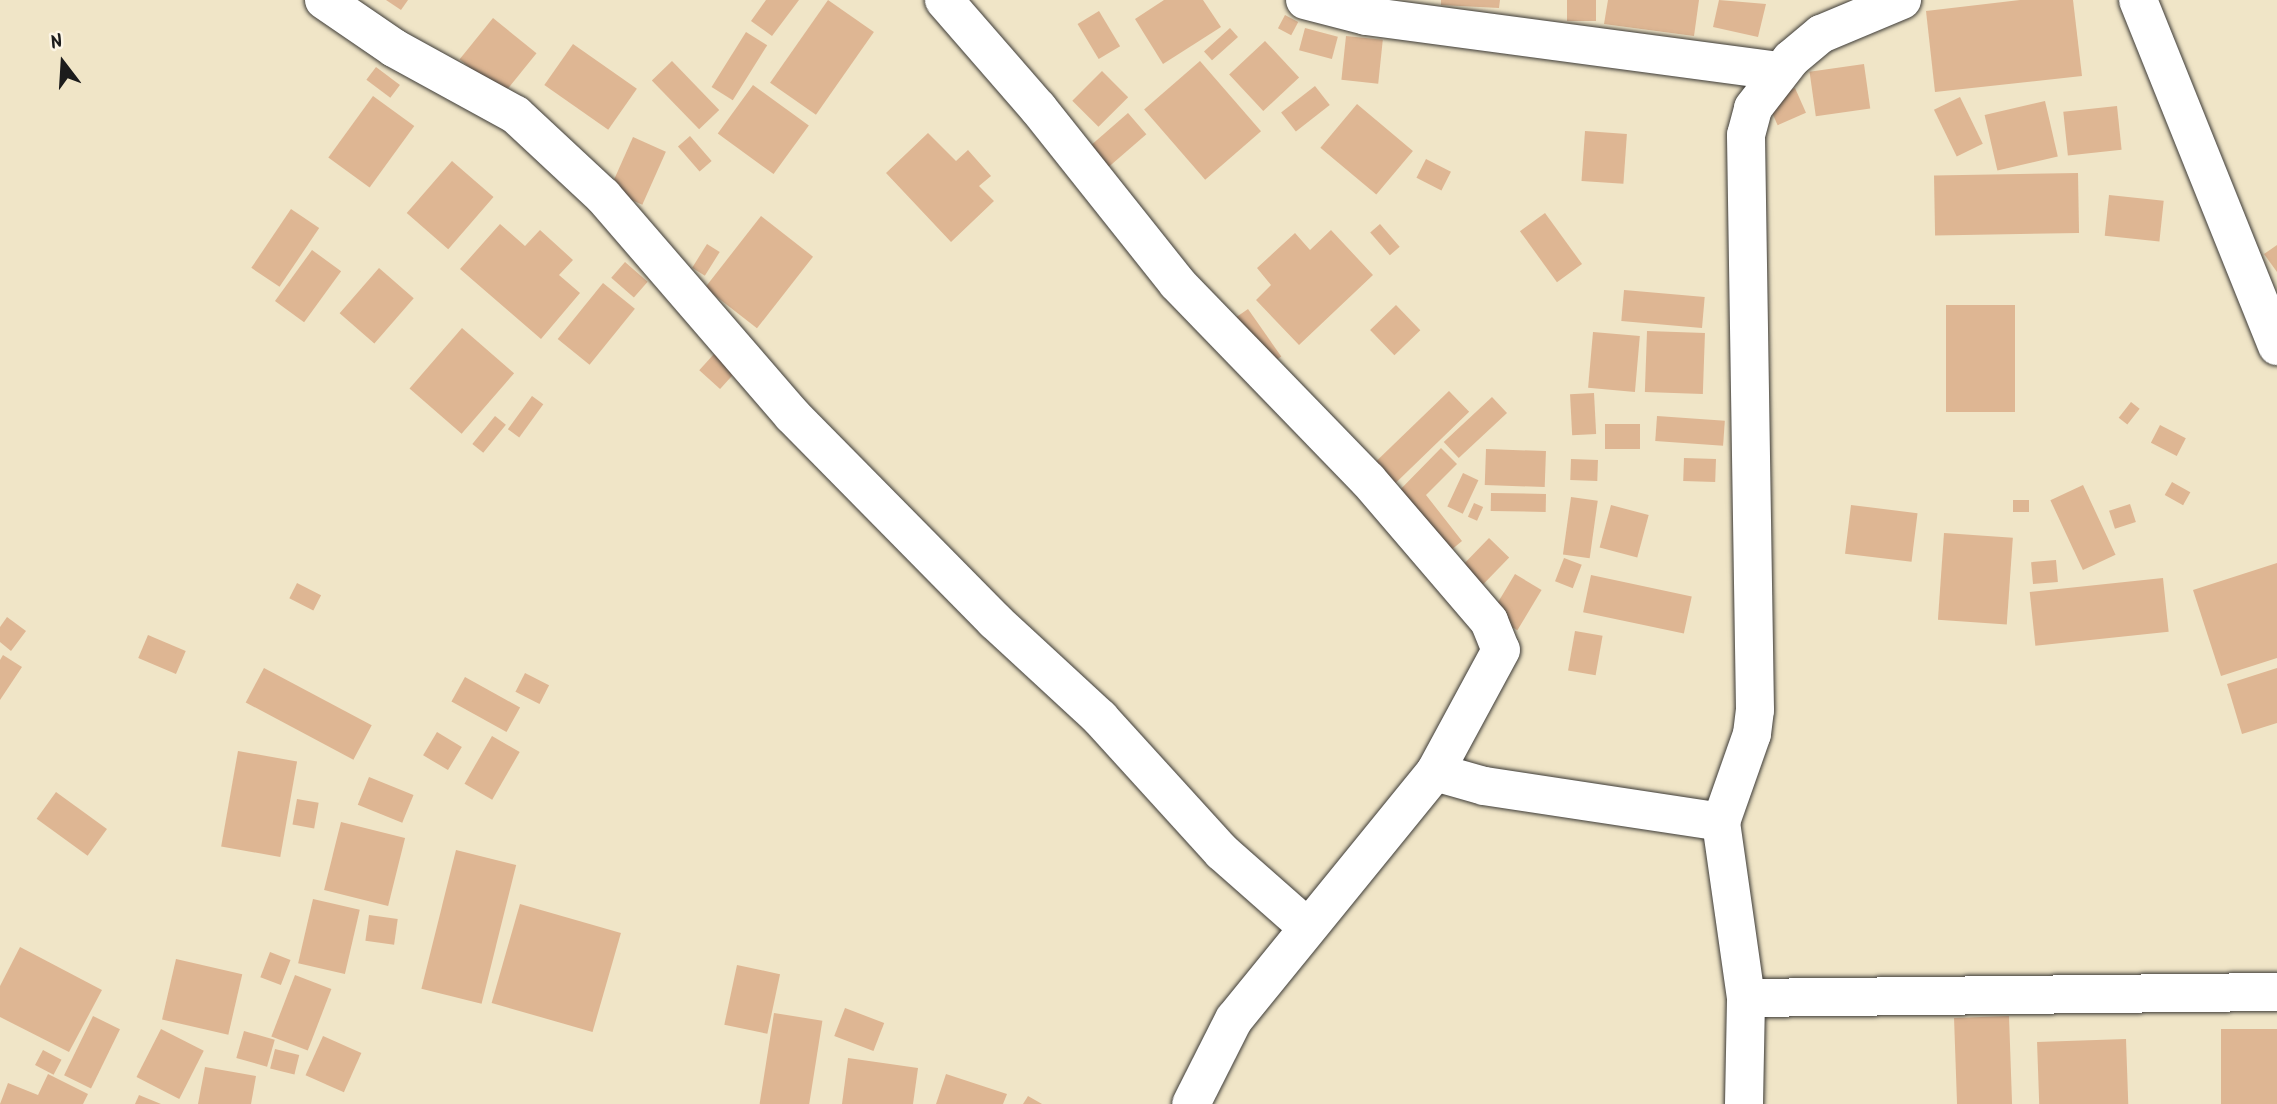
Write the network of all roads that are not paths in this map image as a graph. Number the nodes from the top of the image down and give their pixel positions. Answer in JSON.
{"nodes":[{"id":1,"x":324,"y":0,"type":"edge"},
{"id":2,"x":944,"y":0,"type":"edge"},
{"id":3,"x":1305,"y":0,"type":"edge"},
{"id":4,"x":1902,"y":0,"type":"edge"},
{"id":5,"x":2138,"y":0,"type":"edge"},
{"id":6,"x":1777,"y":71,"type":"junction"},
{"id":7,"x":2277,"y":346,"type":"edge"},
{"id":8,"x":1435,"y":772,"type":"junction"},
{"id":9,"x":1721,"y":822,"type":"junction"},
{"id":10,"x":1306,"y":926,"type":"junction"},
{"id":11,"x":2277,"y":992,"type":"edge"},
{"id":12,"x":1746,"y":998,"type":"junction"},
{"id":13,"x":1191,"y":1104,"type":"edge"},
{"id":14,"x":1744,"y":1104,"type":"edge"}],
"edges":[{"from":1,"to":10,"type":"street"},
{"from":2,"to":8,"type":"street"},
{"from":3,"to":6,"type":"street"},
{"from":4,"to":6,"type":"street"},
{"from":5,"to":7,"type":"street"},
{"from":6,"to":9,"type":"street"},
{"from":8,"to":9,"type":"street"},
{"from":8,"to":10,"type":"street"},
{"from":9,"to":12,"type":"street"},
{"from":10,"to":13,"type":"street"},
{"from":11,"to":12,"type":"street"},
{"from":12,"to":14,"type":"street"}]}
